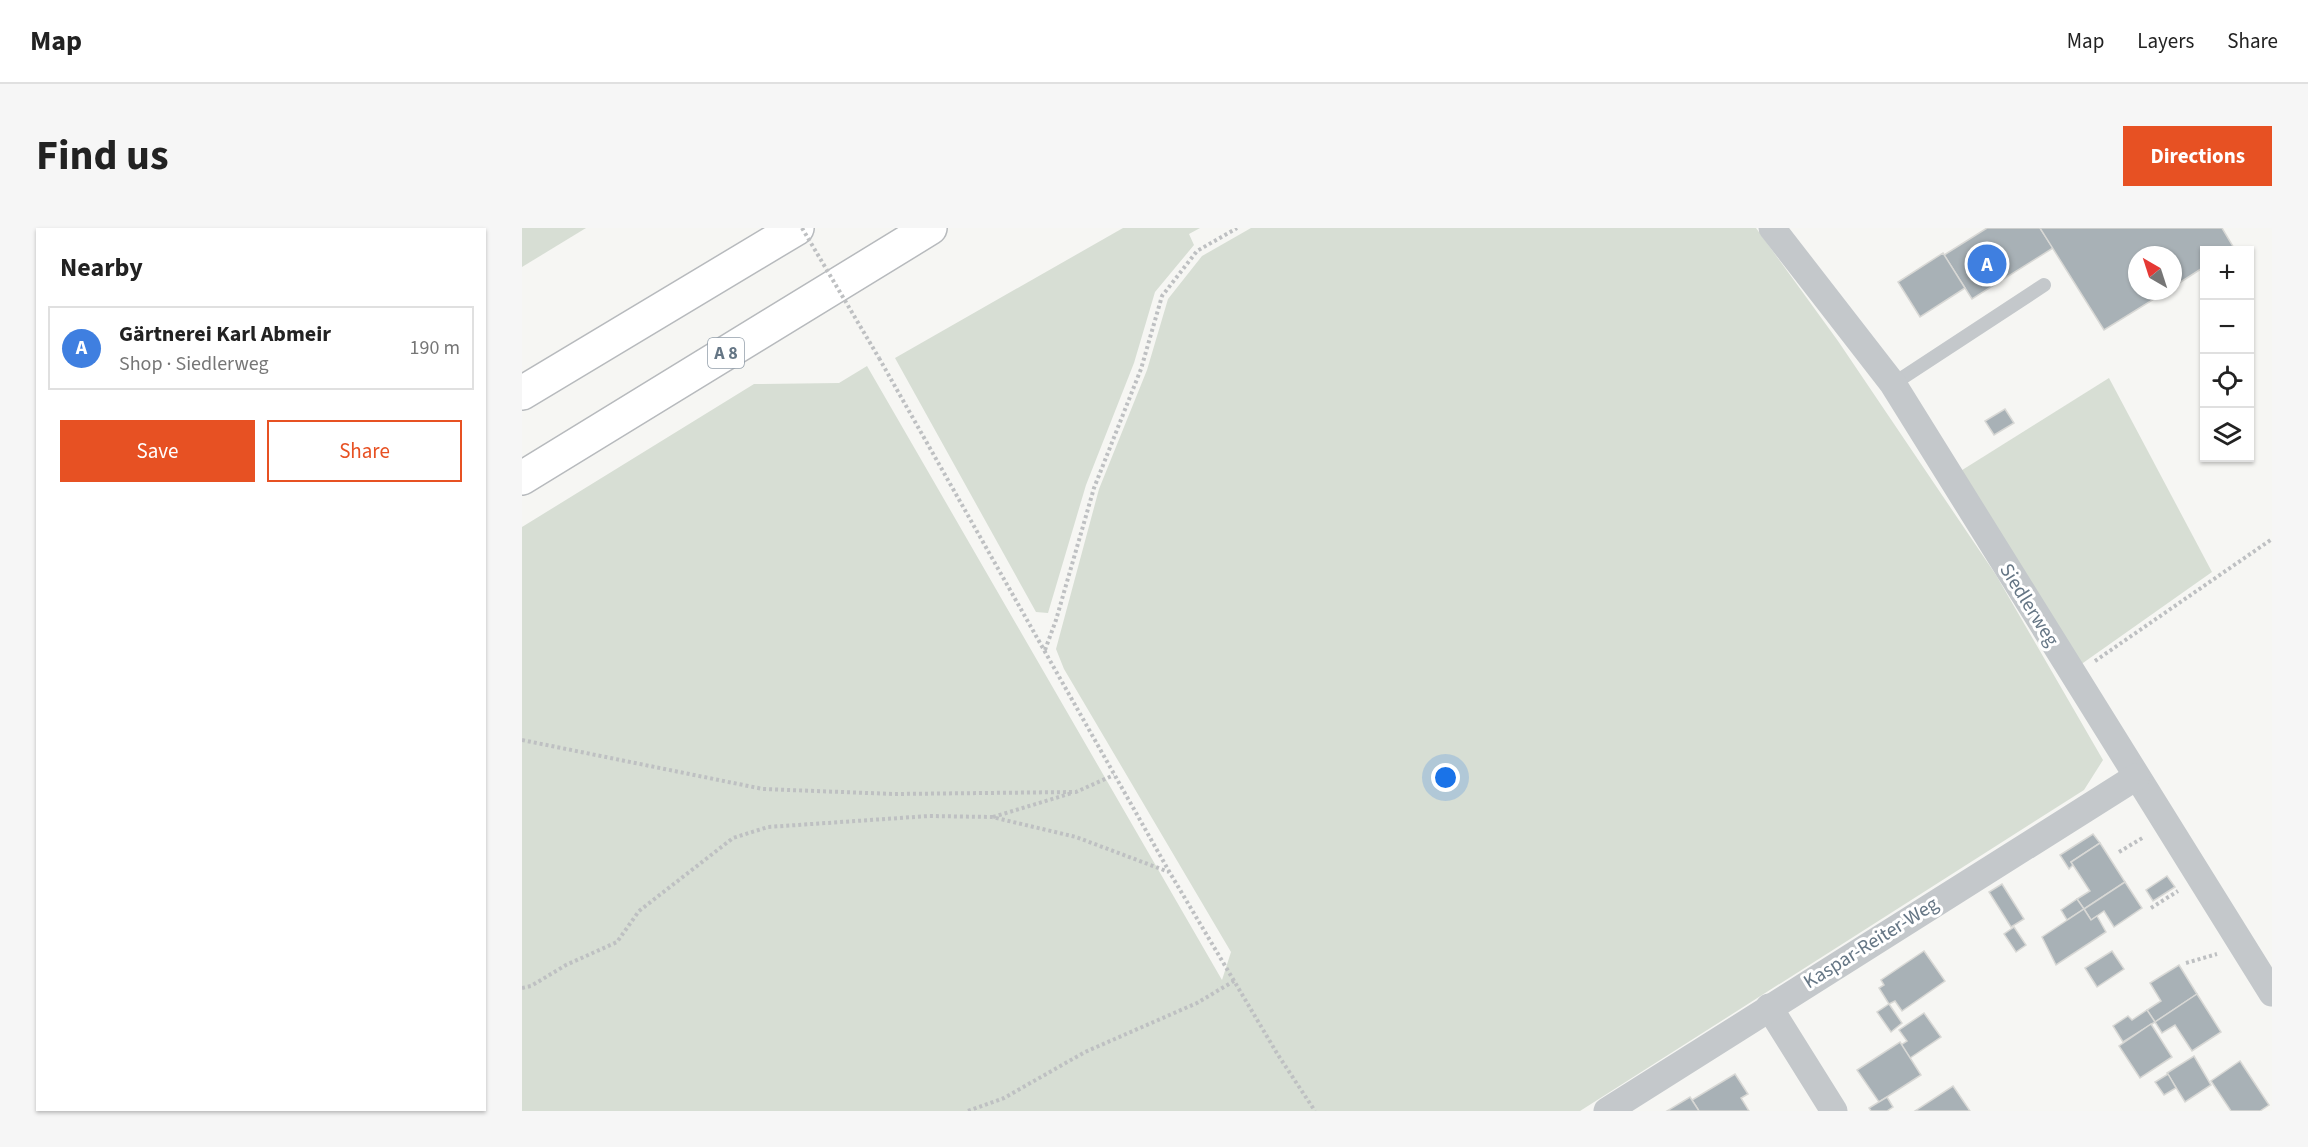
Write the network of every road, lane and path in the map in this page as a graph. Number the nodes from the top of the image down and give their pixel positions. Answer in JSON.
{"nodes":[{"id":1,"x":797,"y":228,"type":"edge"},
{"id":2,"x":802,"y":228,"type":"edge"},
{"id":3,"x":930,"y":228,"type":"edge"},
{"id":4,"x":1237,"y":228,"type":"edge"},
{"id":5,"x":1772,"y":228,"type":"edge"},
{"id":6,"x":2044,"y":285,"type":"dead end"},
{"id":7,"x":1893,"y":384,"type":"junction"},
{"id":8,"x":522,"y":393,"type":"edge"},
{"id":9,"x":522,"y":478,"type":"edge"},
{"id":10,"x":2272,"y":539,"type":"edge"},
{"id":11,"x":1044,"y":651,"type":"junction"},
{"id":12,"x":2073,"y":676,"type":"junction"},
{"id":13,"x":522,"y":740,"type":"edge"},
{"id":14,"x":1114,"y":775,"type":"junction"},
{"id":15,"x":2136,"y":777,"type":"junction"},
{"id":16,"x":1076,"y":792,"type":"junction"},
{"id":17,"x":992,"y":818,"type":"junction"},
{"id":18,"x":1170,"y":873,"type":"junction"},
{"id":19,"x":1234,"y":981,"type":"junction"},
{"id":20,"x":522,"y":988,"type":"edge"},
{"id":21,"x":2272,"y":993,"type":"edge"},
{"id":22,"x":1769,"y":1007,"type":"junction"},
{"id":23,"x":968,"y":1111,"type":"edge"},
{"id":24,"x":1315,"y":1111,"type":"edge"},
{"id":25,"x":1607,"y":1111,"type":"edge"},
{"id":26,"x":1834,"y":1111,"type":"edge"}],
"edges":[{"from":1,"to":8,"type":"highway"},
{"from":2,"to":11,"type":"path","bridge":true},
{"from":3,"to":9,"type":"highway","number":"A 8"},
{"from":4,"to":11,"type":"path"},
{"from":5,"to":7,"type":"street","name":"Siedlerweg"},
{"from":6,"to":7,"type":"lane"},
{"from":7,"to":12,"type":"street","name":"Siedlerweg"},
{"from":10,"to":12,"type":"path"},
{"from":11,"to":14,"type":"path"},
{"from":12,"to":15,"type":"street","name":"Siedlerweg"},
{"from":13,"to":16,"type":"path"},
{"from":14,"to":16,"type":"path"},
{"from":14,"to":18,"type":"path"},
{"from":15,"to":21,"type":"street","name":"Siedlerweg"},
{"from":15,"to":22,"type":"street","name":"Kaspar-Reiter-Weg"},
{"from":16,"to":17,"type":"path"},
{"from":17,"to":18,"type":"path"},
{"from":17,"to":20,"type":"path"},
{"from":18,"to":19,"type":"path"},
{"from":19,"to":23,"type":"path"},
{"from":19,"to":24,"type":"path"},
{"from":22,"to":25,"type":"street","name":"Kaspar-Reiter-Weg"},
{"from":22,"to":26,"type":"street"}]}
